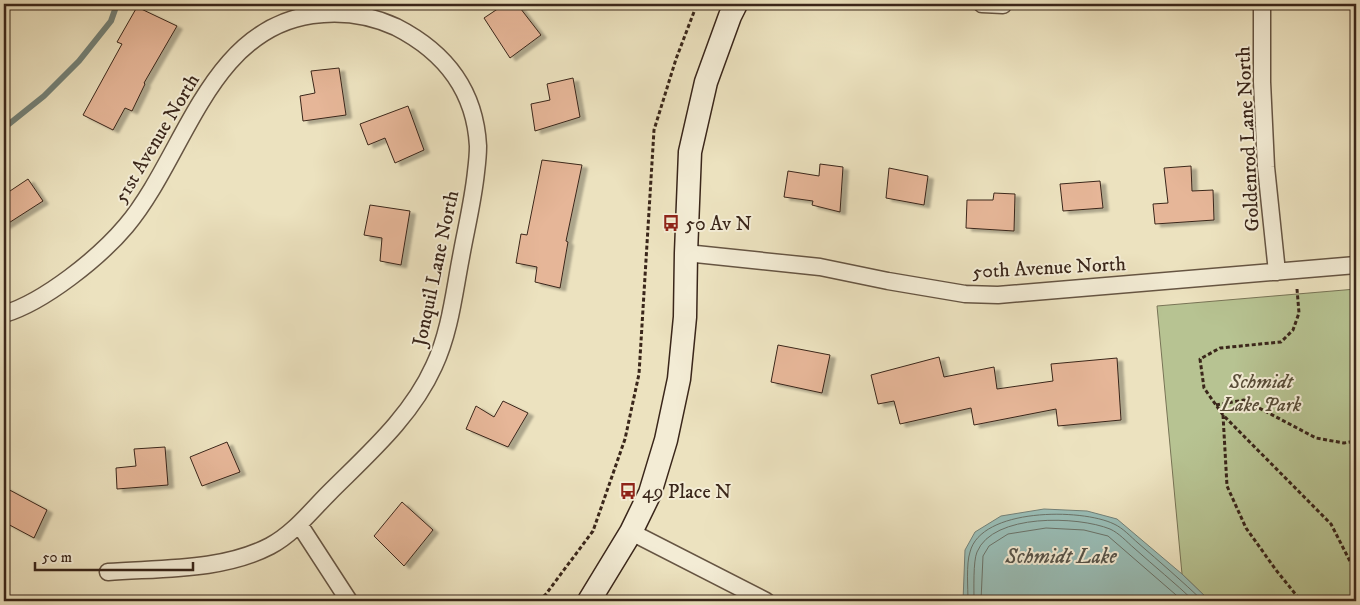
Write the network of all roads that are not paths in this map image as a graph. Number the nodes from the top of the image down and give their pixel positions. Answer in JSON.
{"nodes":[{"id":1,"x":736,"y":4,"type":"edge"},
{"id":2,"x":982,"y":4,"type":"edge"},
{"id":3,"x":1262,"y":4,"type":"edge"},
{"id":4,"x":1003,"y":5,"type":"edge"},
{"id":5,"x":354,"y":9,"type":"edge"},
{"id":6,"x":686,"y":253,"type":"junction"},
{"id":7,"x":1356,"y":265,"type":"edge"},
{"id":8,"x":1277,"y":272,"type":"junction"},
{"id":9,"x":4,"y":314,"type":"edge"},
{"id":10,"x":299,"y":524,"type":"junction"},
{"id":11,"x":631,"y":532,"type":"junction"},
{"id":12,"x":108,"y":572,"type":"dead end"},
{"id":13,"x":349,"y":601,"type":"edge"},
{"id":14,"x":589,"y":601,"type":"edge"},
{"id":15,"x":766,"y":601,"type":"edge"}],
"edges":[{"from":1,"to":6,"type":"street"},
{"from":2,"to":4,"type":"street"},
{"from":3,"to":8,"type":"street","name":"Goldenrod Lane North"},
{"from":5,"to":9,"type":"street","name":"51st Avenue North"},
{"from":5,"to":10,"type":"street","name":"Jonquil Lane North"},
{"from":6,"to":8,"type":"street","name":"50th Avenue North"},
{"from":6,"to":11,"type":"street"},
{"from":7,"to":8,"type":"street","name":"50th Avenue North"},
{"from":10,"to":12,"type":"street"},
{"from":10,"to":13,"type":"street"},
{"from":11,"to":14,"type":"street"},
{"from":11,"to":15,"type":"street"}]}
